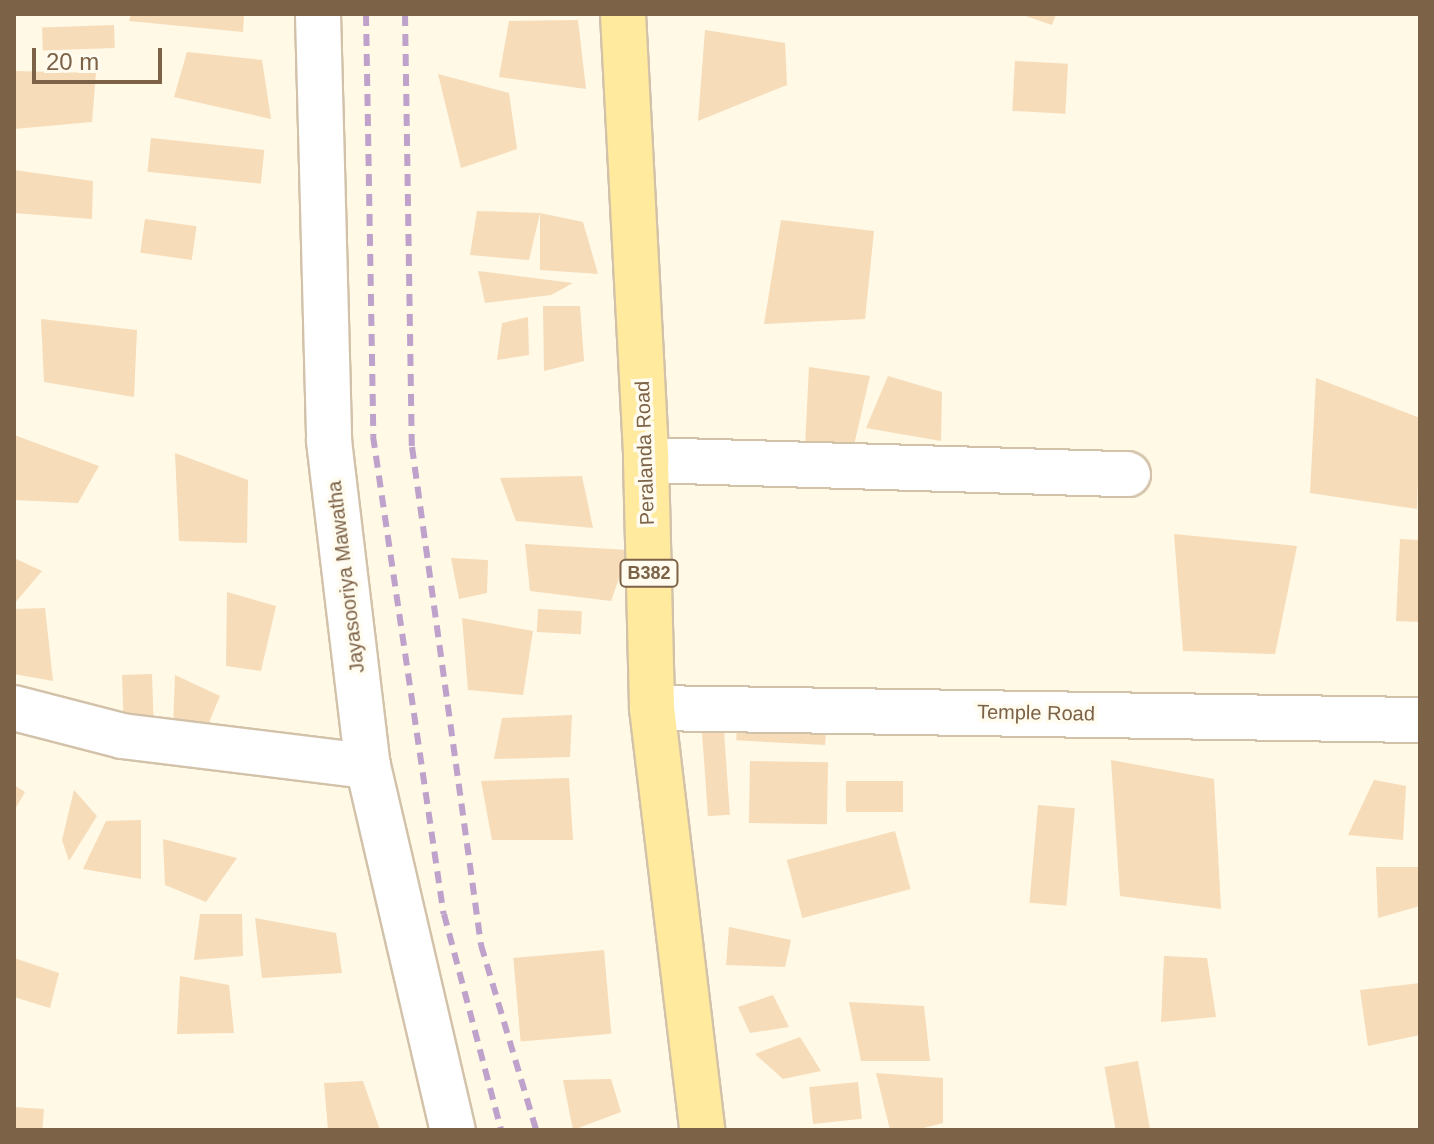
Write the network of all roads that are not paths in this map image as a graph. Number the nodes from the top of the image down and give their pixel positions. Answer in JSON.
{"nodes":[{"id":1,"x":318,"y":14,"type":"edge"},
{"id":2,"x":623,"y":14,"type":"edge"},
{"id":3,"x":646,"y":460,"type":"junction"},
{"id":4,"x":1128,"y":474,"type":"dead end"},
{"id":5,"x":14,"y":708,"type":"edge"},
{"id":6,"x":652,"y":708,"type":"junction"},
{"id":7,"x":1420,"y":720,"type":"edge"},
{"id":8,"x":368,"y":766,"type":"junction"},
{"id":9,"x":453,"y":1130,"type":"edge"},
{"id":10,"x":702,"y":1130,"type":"edge"}],
"edges":[{"from":1,"to":8,"type":"street","name":"Jayasooriya Mawatha"},
{"from":2,"to":3,"type":"main road","name":"Peralanda Road","number":"B382"},
{"from":3,"to":4,"type":"street"},
{"from":3,"to":6,"type":"main road","name":"Peralanda Road","number":"B382"},
{"from":5,"to":8,"type":"street"},
{"from":6,"to":7,"type":"street","name":"Temple Road"},
{"from":6,"to":10,"type":"main road","name":"Peralanda Road","number":"B382"},
{"from":8,"to":9,"type":"street","name":"Jayasooriya Mawatha"}]}
